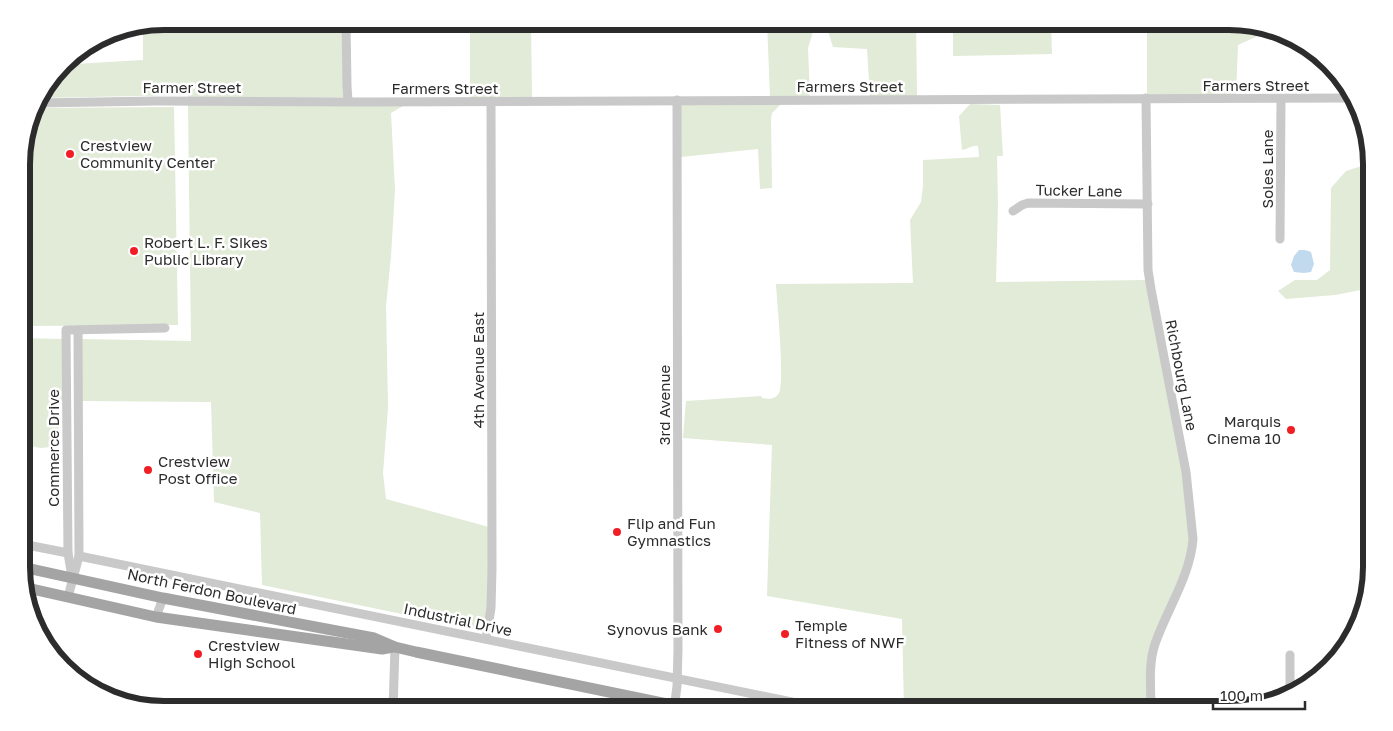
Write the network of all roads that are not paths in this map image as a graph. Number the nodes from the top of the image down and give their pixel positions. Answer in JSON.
{"nodes":[{"id":1,"x":346,"y":30,"type":"edge"},
{"id":2,"x":1146,"y":98,"type":"junction"},
{"id":3,"x":1281,"y":98,"type":"junction"},
{"id":4,"x":1346,"y":98,"type":"edge"},
{"id":5,"x":677,"y":100,"type":"junction"},
{"id":6,"x":348,"y":101,"type":"junction"},
{"id":7,"x":491,"y":101,"type":"junction"},
{"id":8,"x":45,"y":103,"type":"edge"},
{"id":9,"x":1148,"y":204,"type":"junction"},
{"id":10,"x":1013,"y":211,"type":"dead end"},
{"id":11,"x":1280,"y":239,"type":"dead end"},
{"id":12,"x":165,"y":328,"type":"dead end"},
{"id":13,"x":78,"y":330,"type":"junction"},
{"id":14,"x":78,"y":415,"type":"junction"},
{"id":15,"x":66,"y":416,"type":"junction"},
{"id":16,"x":67,"y":507,"type":"junction"},
{"id":17,"x":79,"y":507,"type":"junction"},
{"id":18,"x":30,"y":546,"type":"edge"},
{"id":19,"x":68,"y":553,"type":"junction"},
{"id":20,"x":79,"y":556,"type":"junction"},
{"id":21,"x":30,"y":569,"type":"edge"},
{"id":22,"x":72,"y":577,"type":"junction"},
{"id":23,"x":32,"y":589,"type":"edge"},
{"id":24,"x":68,"y":597,"type":"junction"},
{"id":25,"x":163,"y":598,"type":"junction"},
{"id":26,"x":156,"y":617,"type":"junction"},
{"id":27,"x":486,"y":639,"type":"junction"},
{"id":28,"x":395,"y":647,"type":"junction"},
{"id":29,"x":1290,"y":655,"type":"dead end"},
{"id":30,"x":677,"y":679,"type":"junction"},
{"id":31,"x":1290,"y":686,"type":"edge"},
{"id":32,"x":393,"y":701,"type":"edge"},
{"id":33,"x":646,"y":701,"type":"edge"},
{"id":34,"x":675,"y":701,"type":"edge"},
{"id":35,"x":786,"y":701,"type":"edge"},
{"id":36,"x":1151,"y":701,"type":"edge"}],
"edges":[{"from":1,"to":6,"type":"street"},
{"from":2,"to":3,"type":"street","name":"Farmers Street"},
{"from":2,"to":5,"type":"street","name":"Farmers Street"},
{"from":2,"to":9,"type":"street","name":"Richbourg Lane"},
{"from":3,"to":4,"type":"street","name":"Farmers Street"},
{"from":3,"to":11,"type":"street","name":"Soles Lane"},
{"from":5,"to":7,"type":"street","name":"Farmers Street"},
{"from":5,"to":30,"type":"street","name":"3rd Avenue"},
{"from":6,"to":7,"type":"street","name":"Farmers Street"},
{"from":6,"to":8,"type":"street","name":"Farmer Street"},
{"from":7,"to":27,"type":"street","name":"4th Avenue East"},
{"from":9,"to":10,"type":"street","name":"Tucker Lane"},
{"from":9,"to":36,"type":"street","name":"Richbourg Lane"},
{"from":12,"to":13,"type":"street","name":"Commerce Drive"},
{"from":13,"to":14,"type":"street","name":"Commerce Drive"},
{"from":13,"to":15,"type":"street","name":"Commerce Drive"},
{"from":14,"to":15,"type":"street"},
{"from":14,"to":17,"type":"street","name":"Commerce Drive"},
{"from":15,"to":16,"type":"street","name":"Commerce Drive"},
{"from":16,"to":17,"type":"street"},
{"from":16,"to":19,"type":"street","name":"Commerce Drive"},
{"from":17,"to":20,"type":"street","name":"Commerce Drive"},
{"from":18,"to":19,"type":"street"},
{"from":19,"to":22,"type":"street","name":"Commerce Drive"},
{"from":20,"to":22,"type":"street","name":"Commerce Drive"},
{"from":20,"to":27,"type":"street","name":"Industrial Drive"},
{"from":21,"to":22,"type":"main road","name":"North Ferdon Boulevard"},
{"from":22,"to":24,"type":"street","name":"Commerce Drive"},
{"from":22,"to":25,"type":"main road","name":"North Ferdon Boulevard"},
{"from":23,"to":24,"type":"main road","name":"North Ferdon Boulevard"},
{"from":24,"to":26,"type":"main road","name":"North Ferdon Boulevard"},
{"from":25,"to":26,"type":"street"},
{"from":25,"to":28,"type":"main road","name":"North Ferdon Boulevard"},
{"from":26,"to":28,"type":"main road","name":"North Ferdon Boulevard"},
{"from":27,"to":30,"type":"street","name":"Industrial Drive"},
{"from":28,"to":32,"type":"street"},
{"from":28,"to":33,"type":"main road","name":"North Ferdon Boulevard"},
{"from":29,"to":31,"type":"street"},
{"from":30,"to":34,"type":"street","name":"3rd Avenue"},
{"from":30,"to":35,"type":"street","name":"Industrial Drive"}]}
